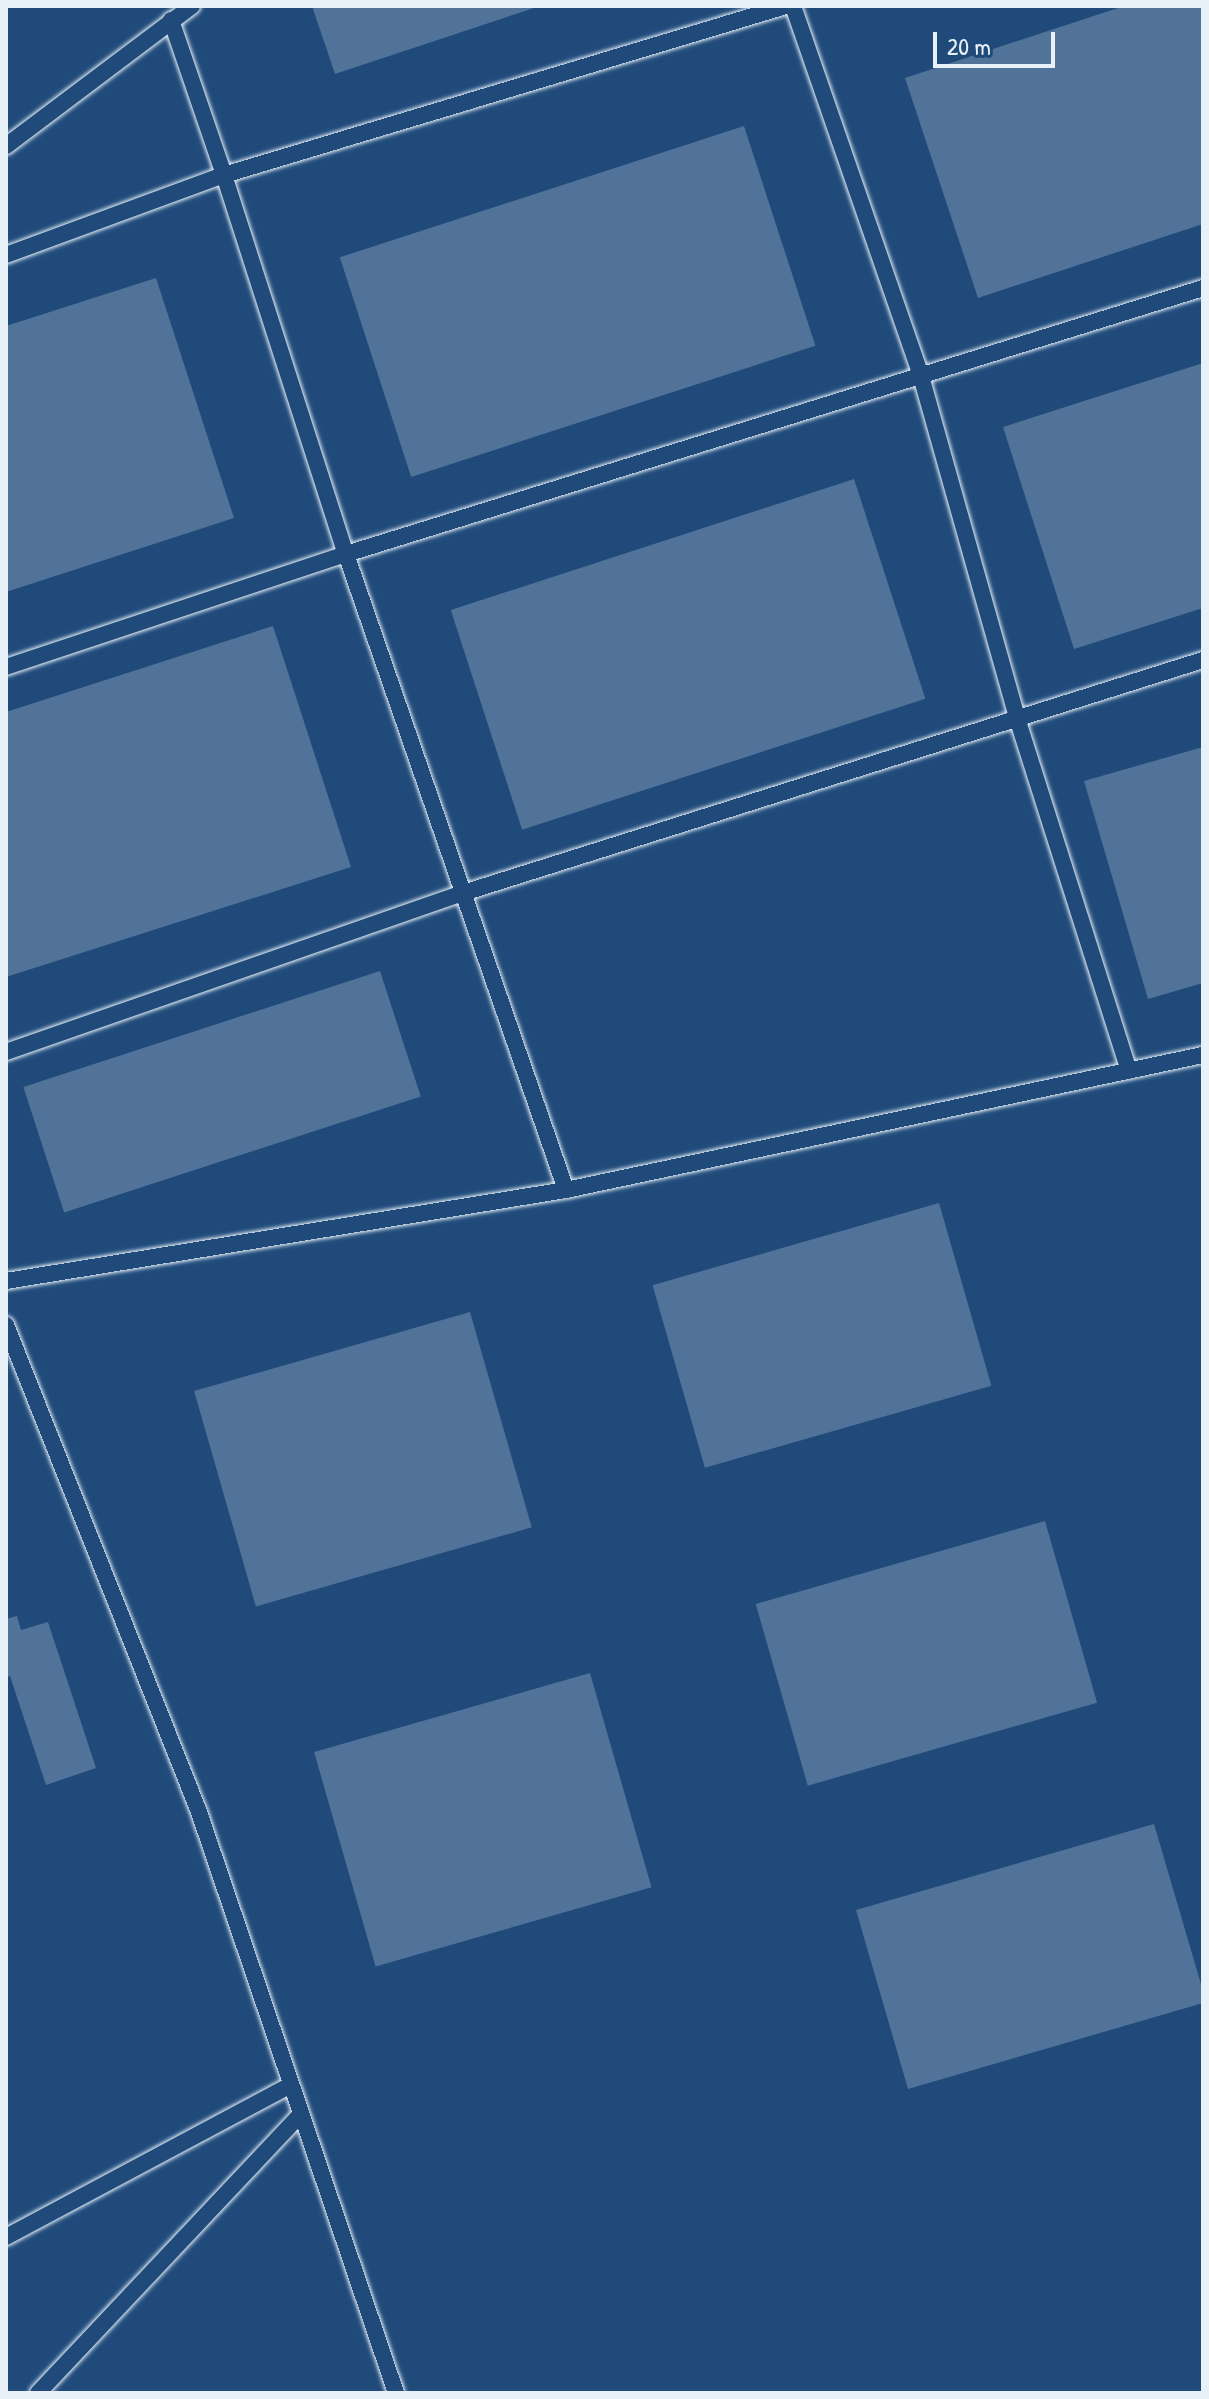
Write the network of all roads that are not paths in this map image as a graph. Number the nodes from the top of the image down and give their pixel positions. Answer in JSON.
{"nodes":[{"id":1,"x":192,"y":6,"type":"edge"},
{"id":2,"x":786,"y":6,"type":"edge"},
{"id":3,"x":793,"y":6,"type":"edge"},
{"id":4,"x":171,"y":20,"type":"junction"},
{"id":5,"x":6,"y":146,"type":"edge"},
{"id":6,"x":224,"y":175,"type":"junction"},
{"id":7,"x":6,"y":255,"type":"edge"},
{"id":8,"x":1203,"y":288,"type":"edge"},
{"id":9,"x":921,"y":376,"type":"junction"},
{"id":10,"x":346,"y":554,"type":"junction"},
{"id":11,"x":1203,"y":660,"type":"edge"},
{"id":12,"x":6,"y":667,"type":"edge"},
{"id":13,"x":1017,"y":718,"type":"junction"},
{"id":14,"x":463,"y":893,"type":"junction"},
{"id":15,"x":6,"y":1052,"type":"edge"},
{"id":16,"x":1203,"y":1055,"type":"edge"},
{"id":17,"x":1129,"y":1071,"type":"junction"},
{"id":18,"x":566,"y":1190,"type":"junction"},
{"id":19,"x":6,"y":1281,"type":"edge"},
{"id":20,"x":6,"y":1325,"type":"edge"},
{"id":21,"x":291,"y":2085,"type":"junction"},
{"id":22,"x":301,"y":2114,"type":"junction"},
{"id":23,"x":6,"y":2237,"type":"edge"},
{"id":24,"x":38,"y":2393,"type":"edge"},
{"id":25,"x":396,"y":2393,"type":"edge"}],
"edges":[{"from":1,"to":4,"type":"lane"},
{"from":2,"to":6,"type":"lane"},
{"from":3,"to":9,"type":"lane"},
{"from":4,"to":5,"type":"lane"},
{"from":4,"to":6,"type":"lane"},
{"from":6,"to":7,"type":"lane"},
{"from":6,"to":10,"type":"lane"},
{"from":8,"to":9,"type":"lane"},
{"from":9,"to":10,"type":"lane"},
{"from":9,"to":13,"type":"lane"},
{"from":10,"to":12,"type":"lane"},
{"from":10,"to":14,"type":"lane"},
{"from":11,"to":13,"type":"lane"},
{"from":13,"to":14,"type":"lane"},
{"from":13,"to":17,"type":"lane"},
{"from":14,"to":15,"type":"lane"},
{"from":14,"to":18,"type":"lane"},
{"from":16,"to":17,"type":"lane"},
{"from":17,"to":18,"type":"lane"},
{"from":18,"to":19,"type":"lane"},
{"from":20,"to":21,"type":"lane"},
{"from":21,"to":22,"type":"lane"},
{"from":21,"to":23,"type":"lane"},
{"from":22,"to":24,"type":"lane"},
{"from":22,"to":25,"type":"lane"}]}
